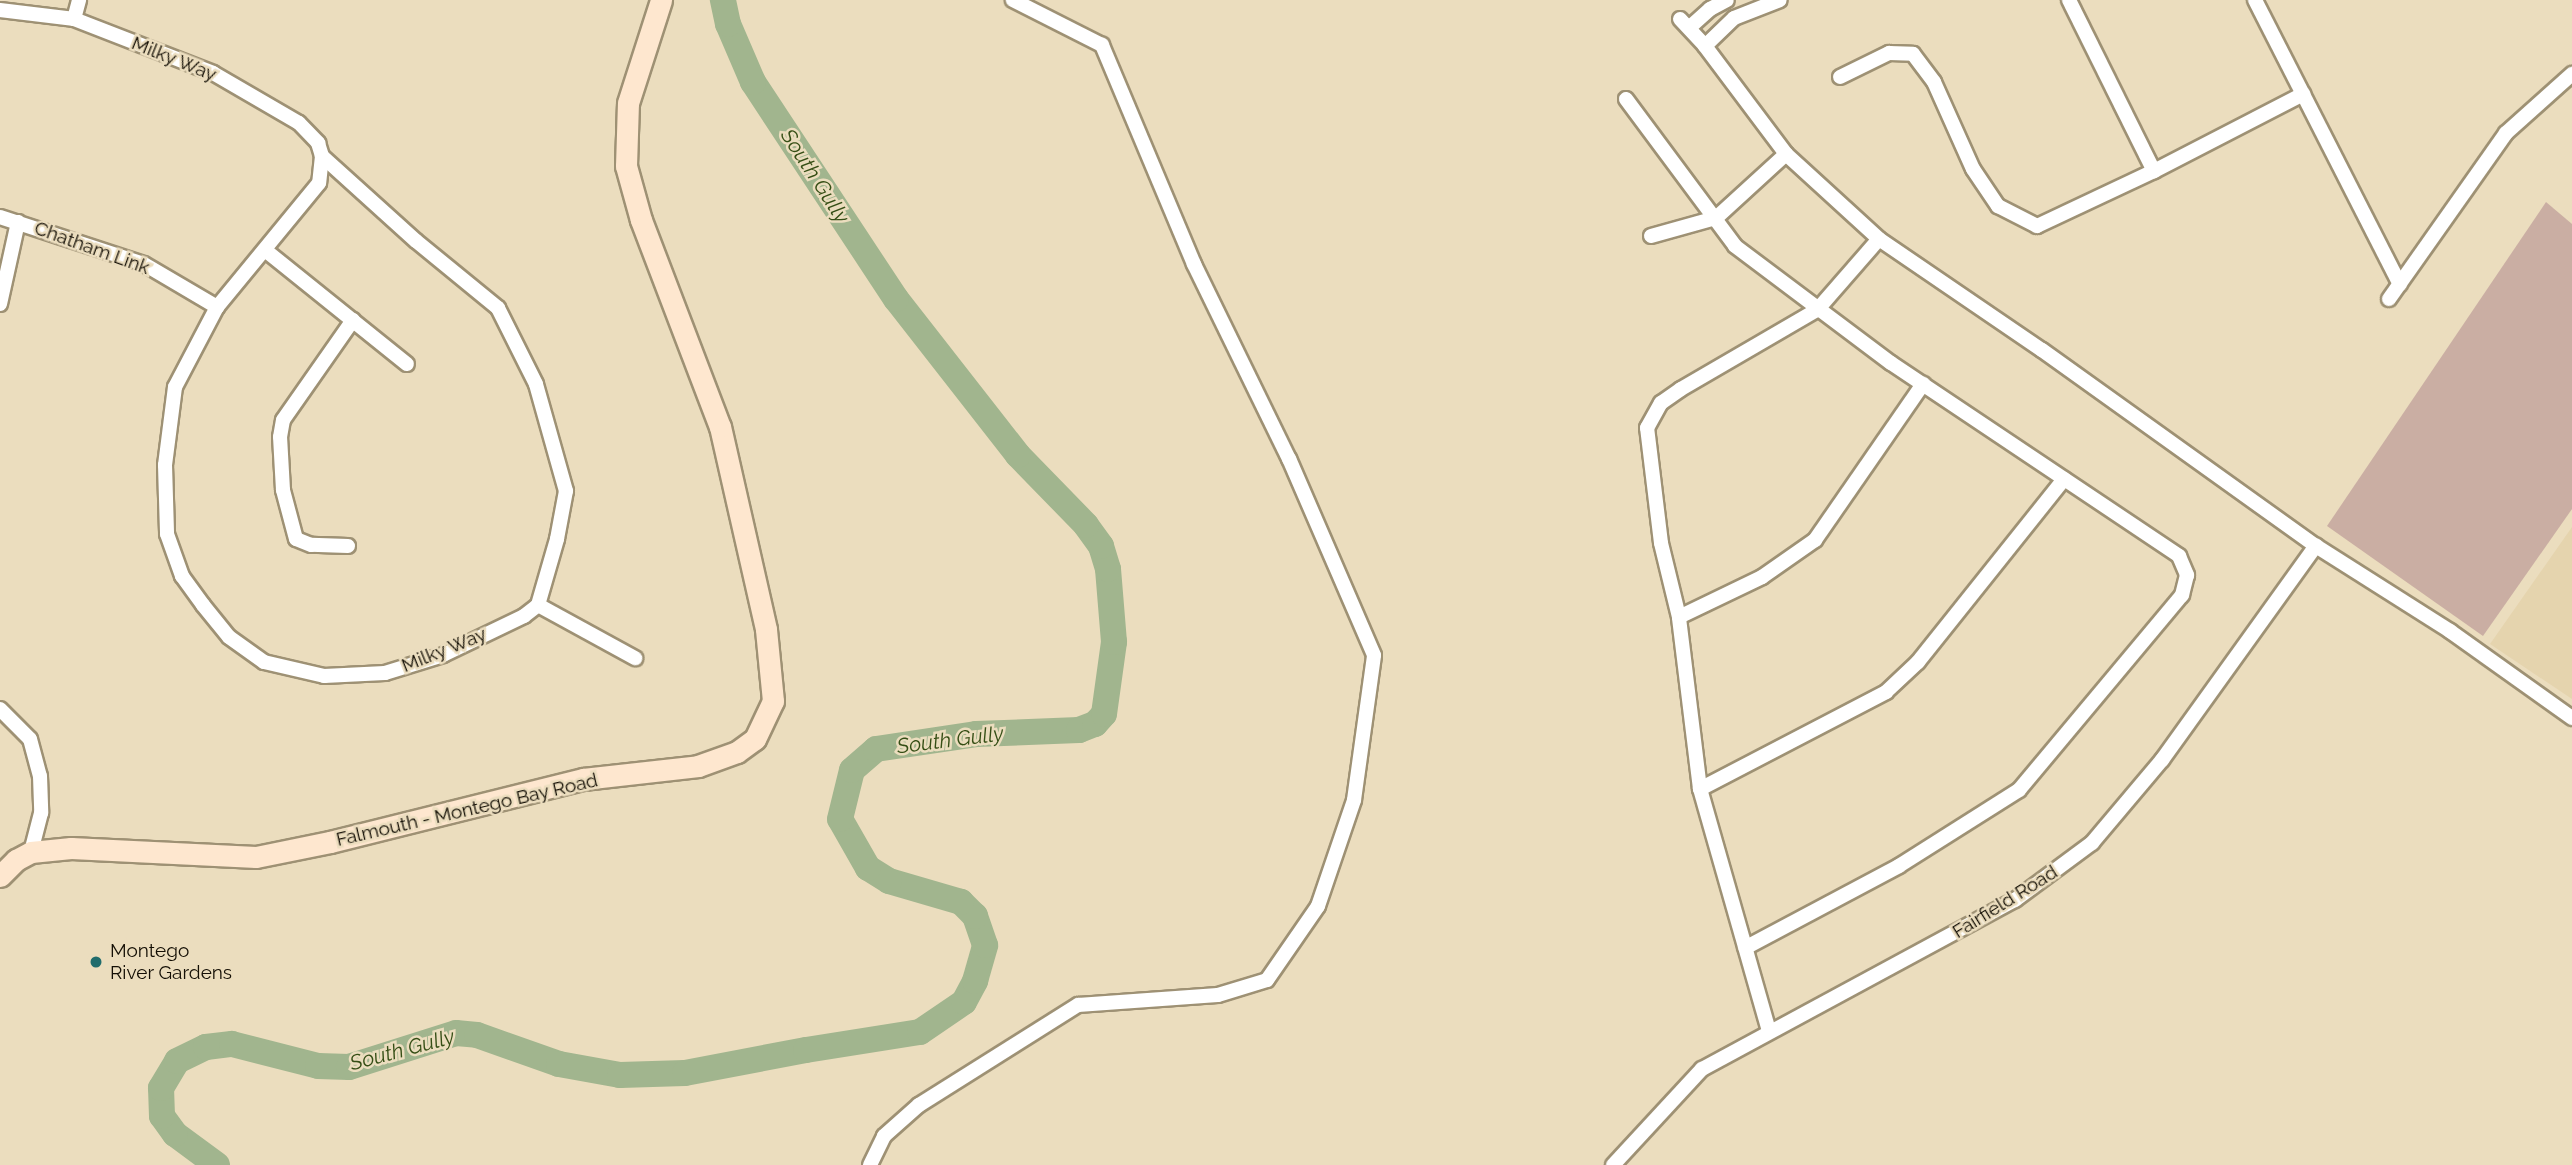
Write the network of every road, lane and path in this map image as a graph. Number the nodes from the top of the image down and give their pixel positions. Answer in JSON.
{"nodes":[{"id":1,"x":79,"y":0,"type":"edge"},
{"id":2,"x":661,"y":0,"type":"edge"},
{"id":3,"x":1013,"y":0,"type":"edge"},
{"id":4,"x":1727,"y":0,"type":"edge"},
{"id":5,"x":1780,"y":0,"type":"edge"},
{"id":6,"x":2069,"y":0,"type":"edge"},
{"id":7,"x":2255,"y":0,"type":"edge"},
{"id":8,"x":0,"y":10,"type":"edge"},
{"id":9,"x":74,"y":19,"type":"junction"},
{"id":10,"x":1705,"y":46,"type":"junction"},
{"id":11,"x":2572,"y":74,"type":"edge"},
{"id":12,"x":1840,"y":76,"type":"dead end"},
{"id":13,"x":2303,"y":94,"type":"junction"},
{"id":14,"x":1626,"y":99,"type":"dead end"},
{"id":15,"x":1786,"y":154,"type":"junction"},
{"id":16,"x":322,"y":156,"type":"junction"},
{"id":17,"x":2154,"y":172,"type":"junction"},
{"id":18,"x":0,"y":217,"type":"edge"},
{"id":19,"x":1716,"y":218,"type":"junction"},
{"id":20,"x":18,"y":222,"type":"junction"},
{"id":21,"x":1651,"y":236,"type":"dead end"},
{"id":22,"x":1879,"y":239,"type":"junction"},
{"id":23,"x":265,"y":250,"type":"junction"},
{"id":24,"x":2400,"y":284,"type":"junction"},
{"id":25,"x":2389,"y":299,"type":"dead end"},
{"id":26,"x":0,"y":304,"type":"edge"},
{"id":27,"x":217,"y":307,"type":"junction"},
{"id":28,"x":1817,"y":310,"type":"junction"},
{"id":29,"x":353,"y":320,"type":"junction"},
{"id":30,"x":407,"y":363,"type":"dead end"},
{"id":31,"x":1923,"y":384,"type":"junction"},
{"id":32,"x":2064,"y":479,"type":"junction"},
{"id":33,"x":348,"y":546,"type":"dead end"},
{"id":34,"x":2316,"y":546,"type":"junction"},
{"id":35,"x":538,"y":605,"type":"junction"},
{"id":36,"x":1679,"y":617,"type":"junction"},
{"id":37,"x":635,"y":658,"type":"dead end"},
{"id":38,"x":0,"y":709,"type":"edge"},
{"id":39,"x":2572,"y":718,"type":"edge"},
{"id":40,"x":1700,"y":789,"type":"junction"},
{"id":41,"x":31,"y":852,"type":"junction"},
{"id":42,"x":0,"y":876,"type":"edge"},
{"id":43,"x":1745,"y":948,"type":"junction"},
{"id":44,"x":1769,"y":1031,"type":"junction"},
{"id":45,"x":870,"y":1165,"type":"edge"},
{"id":46,"x":1613,"y":1165,"type":"edge"}],
"edges":[{"from":1,"to":9,"type":"street"},
{"from":2,"to":41,"type":"main road","name":"Falmouth - Montego Bay Road"},
{"from":3,"to":45,"type":"street"},
{"from":4,"to":10,"type":"street"},
{"from":5,"to":10,"type":"street"},
{"from":6,"to":17,"type":"street"},
{"from":7,"to":13,"type":"street"},
{"from":8,"to":9,"type":"street","name":"Milky Way"},
{"from":9,"to":16,"type":"street","name":"Milky Way"},
{"from":10,"to":15,"type":"street"},
{"from":11,"to":24,"type":"street"},
{"from":12,"to":17,"type":"street"},
{"from":13,"to":17,"type":"street"},
{"from":13,"to":24,"type":"street"},
{"from":14,"to":19,"type":"street"},
{"from":15,"to":19,"type":"street"},
{"from":15,"to":22,"type":"street"},
{"from":16,"to":23,"type":"street","name":"Milky Way"},
{"from":16,"to":35,"type":"street","name":"Milky Way"},
{"from":18,"to":20,"type":"street","name":"Chatham Link"},
{"from":19,"to":21,"type":"street"},
{"from":19,"to":28,"type":"street"},
{"from":20,"to":26,"type":"street"},
{"from":20,"to":27,"type":"street","name":"Chatham Link"},
{"from":22,"to":28,"type":"street"},
{"from":22,"to":34,"type":"street"},
{"from":23,"to":27,"type":"street","name":"Milky Way"},
{"from":23,"to":29,"type":"street"},
{"from":24,"to":25,"type":"street"},
{"from":27,"to":35,"type":"street","name":"Milky Way"},
{"from":28,"to":31,"type":"street"},
{"from":28,"to":36,"type":"street"},
{"from":29,"to":30,"type":"street"},
{"from":29,"to":33,"type":"street"},
{"from":31,"to":32,"type":"street"},
{"from":31,"to":36,"type":"street"},
{"from":32,"to":40,"type":"street"},
{"from":32,"to":43,"type":"street"},
{"from":34,"to":39,"type":"street"},
{"from":34,"to":44,"type":"street","name":"Fairfield Road"},
{"from":35,"to":37,"type":"street"},
{"from":36,"to":40,"type":"street"},
{"from":38,"to":41,"type":"street"},
{"from":40,"to":43,"type":"street"},
{"from":41,"to":42,"type":"main road"},
{"from":43,"to":44,"type":"street"},
{"from":44,"to":46,"type":"street","name":"Fairfield Road"}]}
